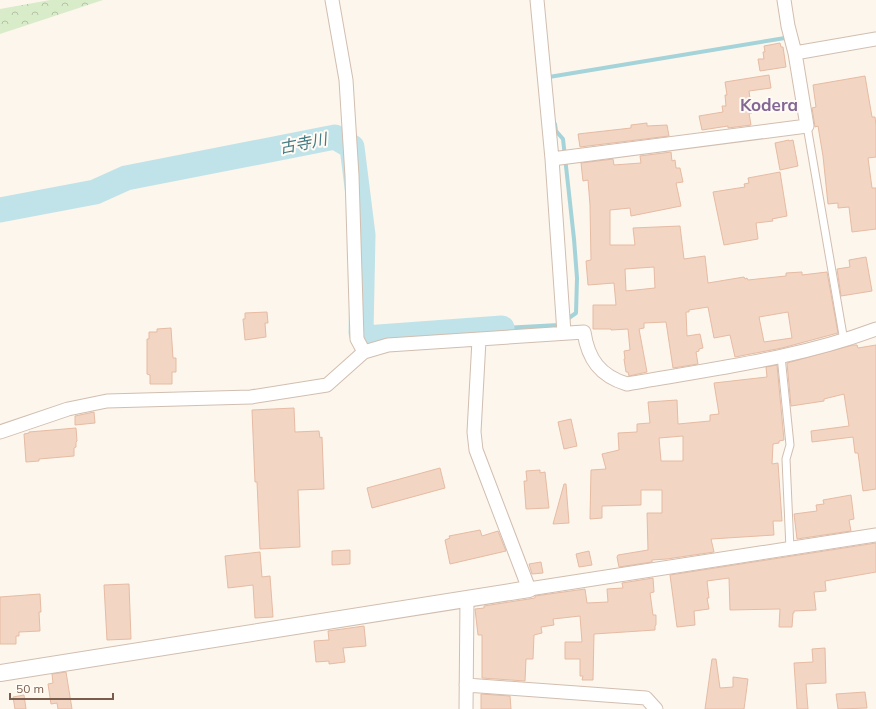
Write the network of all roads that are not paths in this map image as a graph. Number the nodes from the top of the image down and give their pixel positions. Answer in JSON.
{"nodes":[{"id":1,"x":332,"y":0,"type":"edge"},
{"id":2,"x":537,"y":0,"type":"edge"},
{"id":3,"x":784,"y":0,"type":"edge"},
{"id":4,"x":876,"y":39,"type":"edge"},
{"id":5,"x":796,"y":53,"type":"junction"},
{"id":6,"x":807,"y":126,"type":"junction"},
{"id":7,"x":552,"y":159,"type":"junction"},
{"id":8,"x":876,"y":329,"type":"edge"},
{"id":9,"x":564,"y":333,"type":"junction"},
{"id":10,"x":479,"y":340,"type":"junction"},
{"id":11,"x":844,"y":341,"type":"junction"},
{"id":12,"x":364,"y":352,"type":"junction"},
{"id":13,"x":781,"y":356,"type":"junction"},
{"id":14,"x":0,"y":432,"type":"edge"},
{"id":15,"x":876,"y":535,"type":"edge"},
{"id":16,"x":790,"y":549,"type":"junction"},
{"id":17,"x":529,"y":589,"type":"junction"},
{"id":18,"x":467,"y":599,"type":"junction"},
{"id":19,"x":0,"y":673,"type":"edge"},
{"id":20,"x":466,"y":684,"type":"junction"},
{"id":21,"x":466,"y":709,"type":"edge"},
{"id":22,"x":656,"y":709,"type":"edge"}],
"edges":[{"from":1,"to":12,"type":"street"},
{"from":2,"to":7,"type":"street"},
{"from":3,"to":5,"type":"street"},
{"from":4,"to":5,"type":"street"},
{"from":5,"to":6,"type":"street"},
{"from":6,"to":7,"type":"street"},
{"from":6,"to":11,"type":"lane"},
{"from":7,"to":9,"type":"street"},
{"from":8,"to":11,"type":"street"},
{"from":9,"to":10,"type":"street"},
{"from":9,"to":13,"type":"street"},
{"from":10,"to":12,"type":"street"},
{"from":10,"to":17,"type":"street"},
{"from":11,"to":13,"type":"street"},
{"from":12,"to":14,"type":"street"},
{"from":13,"to":16,"type":"lane"},
{"from":15,"to":16,"type":"street"},
{"from":16,"to":17,"type":"street"},
{"from":17,"to":18,"type":"street"},
{"from":18,"to":19,"type":"street"},
{"from":18,"to":20,"type":"street"},
{"from":20,"to":21,"type":"street"},
{"from":20,"to":22,"type":"street"}]}
